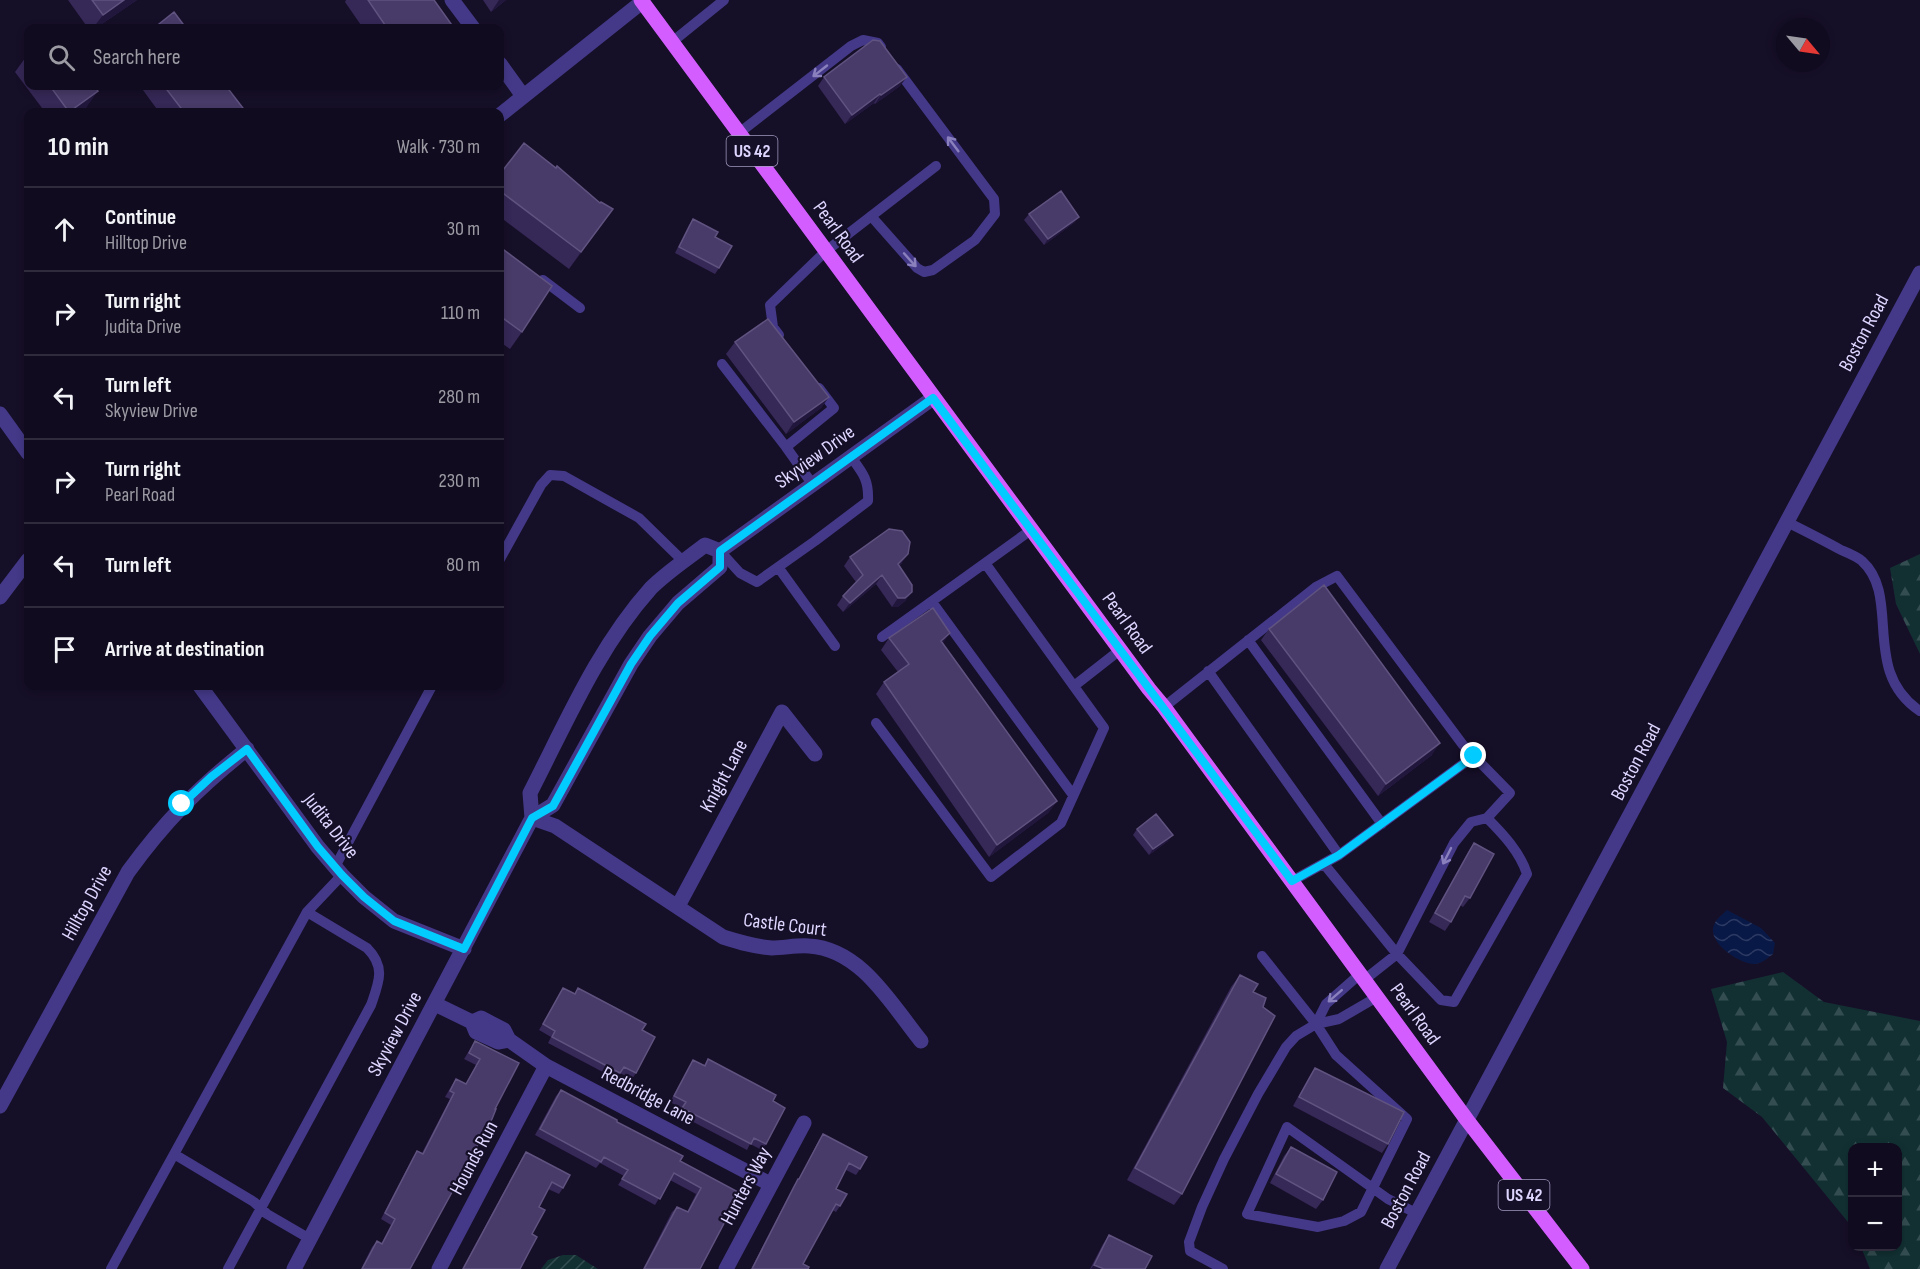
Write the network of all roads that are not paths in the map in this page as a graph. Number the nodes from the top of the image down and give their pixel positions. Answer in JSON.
{"nodes":[{"id":1,"x":452,"y":0,"type":"edge"},
{"id":2,"x":724,"y":0,"type":"edge"},
{"id":3,"x":642,"y":1,"type":"edge"},
{"id":4,"x":470,"y":24,"type":"edge"},
{"id":5,"x":672,"y":42,"type":"junction"},
{"id":6,"x":504,"y":70,"type":"edge"},
{"id":7,"x":523,"y":96,"type":"junction"},
{"id":8,"x":504,"y":112,"type":"edge"},
{"id":9,"x":738,"y":133,"type":"junction"},
{"id":10,"x":936,"y":166,"type":"dead end"},
{"id":11,"x":871,"y":216,"type":"junction"},
{"id":12,"x":826,"y":251,"type":"junction"},
{"id":13,"x":1920,"y":273,"type":"edge"},
{"id":14,"x":535,"y":274,"type":"edge"},
{"id":15,"x":580,"y":308,"type":"dead end"},
{"id":16,"x":786,"y":345,"type":"edge"},
{"id":17,"x":722,"y":364,"type":"dead end"},
{"id":18,"x":814,"y":381,"type":"edge"},
{"id":19,"x":933,"y":398,"type":"junction"},
{"id":20,"x":0,"y":414,"type":"edge"},
{"id":21,"x":24,"y":447,"type":"edge"},
{"id":22,"x":786,"y":447,"type":"junction"},
{"id":23,"x":851,"y":457,"type":"junction"},
{"id":24,"x":813,"y":485,"type":"junction"},
{"id":25,"x":1787,"y":522,"type":"junction"},
{"id":26,"x":1031,"y":530,"type":"junction"},
{"id":27,"x":720,"y":551,"type":"junction"},
{"id":28,"x":504,"y":553,"type":"edge"},
{"id":29,"x":684,"y":562,"type":"junction"},
{"id":30,"x":985,"y":563,"type":"junction"},
{"id":31,"x":24,"y":566,"type":"edge"},
{"id":32,"x":778,"y":567,"type":"junction"},
{"id":33,"x":0,"y":597,"type":"edge"},
{"id":34,"x":932,"y":602,"type":"junction"},
{"id":35,"x":882,"y":637,"type":"dead end"},
{"id":36,"x":1248,"y":640,"type":"junction"},
{"id":37,"x":834,"y":646,"type":"dead end"},
{"id":38,"x":1120,"y":650,"type":"junction"},
{"id":39,"x":1208,"y":671,"type":"junction"},
{"id":40,"x":1074,"y":686,"type":"junction"},
{"id":41,"x":203,"y":690,"type":"edge"},
{"id":42,"x":430,"y":690,"type":"edge"},
{"id":43,"x":1164,"y":707,"type":"junction"},
{"id":44,"x":1920,"y":711,"type":"edge"},
{"id":45,"x":876,"y":723,"type":"dead end"},
{"id":46,"x":247,"y":749,"type":"junction"},
{"id":47,"x":815,"y":754,"type":"dead end"},
{"id":48,"x":1474,"y":756,"type":"junction"},
{"id":49,"x":1073,"y":795,"type":"junction"},
{"id":50,"x":532,"y":818,"type":"junction"},
{"id":51,"x":1487,"y":818,"type":"junction"},
{"id":52,"x":1382,"y":824,"type":"junction"},
{"id":53,"x":1339,"y":855,"type":"junction"},
{"id":54,"x":1324,"y":864,"type":"junction"},
{"id":55,"x":339,"y":871,"type":"junction"},
{"id":56,"x":1292,"y":881,"type":"junction"},
{"id":57,"x":678,"y":906,"type":"junction"},
{"id":58,"x":307,"y":912,"type":"junction"},
{"id":59,"x":464,"y":949,"type":"junction"},
{"id":60,"x":1397,"y":954,"type":"junction"},
{"id":61,"x":1262,"y":956,"type":"dead end"},
{"id":62,"x":1362,"y":977,"type":"junction"},
{"id":63,"x":1377,"y":997,"type":"junction"},
{"id":64,"x":435,"y":1004,"type":"junction"},
{"id":65,"x":1316,"y":1024,"type":"junction"},
{"id":66,"x":921,"y":1041,"type":"dead end"},
{"id":67,"x":546,"y":1066,"type":"junction"},
{"id":68,"x":0,"y":1106,"type":"edge"},
{"id":69,"x":1467,"y":1120,"type":"junction"},
{"id":70,"x":804,"y":1123,"type":"dead end"},
{"id":71,"x":174,"y":1154,"type":"junction"},
{"id":72,"x":770,"y":1184,"type":"junction"},
{"id":73,"x":1374,"y":1189,"type":"junction"},
{"id":74,"x":261,"y":1208,"type":"junction"},
{"id":75,"x":1418,"y":1214,"type":"junction"},
{"id":76,"x":310,"y":1239,"type":"junction"},
{"id":77,"x":111,"y":1269,"type":"edge"},
{"id":78,"x":228,"y":1269,"type":"edge"},
{"id":79,"x":294,"y":1269,"type":"edge"},
{"id":80,"x":439,"y":1269,"type":"edge"},
{"id":81,"x":726,"y":1269,"type":"edge"},
{"id":82,"x":1223,"y":1269,"type":"edge"},
{"id":83,"x":1387,"y":1269,"type":"edge"},
{"id":84,"x":1582,"y":1269,"type":"edge"}],
"edges":[{"from":1,"to":4,"type":"street"},
{"from":2,"to":5,"type":"lane"},
{"from":3,"to":5,"type":"main road","name":"Pearl Road","number":"US 42"},
{"from":3,"to":7,"type":"street"},
{"from":5,"to":9,"type":"main road","name":"Pearl Road","number":"US 42"},
{"from":6,"to":7,"type":"street"},
{"from":7,"to":8,"type":"street"},
{"from":11,"to":9,"type":"lane","one_way":true},
{"from":9,"to":12,"type":"main road","name":"Pearl Road","number":"US 42"},
{"from":10,"to":11,"type":"lane"},
{"from":11,"to":12,"type":"lane"},
{"from":12,"to":16,"type":"lane"},
{"from":12,"to":19,"type":"main road","name":"Pearl Road","number":"US 42"},
{"from":13,"to":25,"type":"street","name":"Boston Road"},
{"from":14,"to":15,"type":"lane"},
{"from":17,"to":22,"type":"lane"},
{"from":18,"to":22,"type":"lane"},
{"from":19,"to":23,"type":"street","name":"Skyview Drive"},
{"from":19,"to":26,"type":"main road","name":"Pearl Road","number":"US 42"},
{"from":20,"to":21,"type":"street"},
{"from":22,"to":24,"type":"lane"},
{"from":23,"to":24,"type":"street","name":"Skyview Drive"},
{"from":23,"to":32,"type":"lane"},
{"from":24,"to":27,"type":"street","name":"Skyview Drive"},
{"from":25,"to":44,"type":"lane"},
{"from":25,"to":69,"type":"street","name":"Boston Road"},
{"from":26,"to":30,"type":"lane"},
{"from":26,"to":38,"type":"main road","name":"Pearl Road","number":"US 42"},
{"from":27,"to":29,"type":"street","name":"Skyview Drive"},
{"from":27,"to":32,"type":"lane"},
{"from":27,"to":50,"type":"street","name":"Skyview Drive"},
{"from":28,"to":29,"type":"lane"},
{"from":29,"to":50,"type":"street","name":"Skyview Drive"},
{"from":30,"to":34,"type":"lane"},
{"from":30,"to":40,"type":"lane"},
{"from":31,"to":33,"type":"street"},
{"from":32,"to":37,"type":"lane"},
{"from":34,"to":35,"type":"lane"},
{"from":34,"to":49,"type":"lane"},
{"from":36,"to":39,"type":"lane"},
{"from":36,"to":48,"type":"lane"},
{"from":36,"to":52,"type":"lane"},
{"from":38,"to":40,"type":"lane"},
{"from":38,"to":43,"type":"main road","name":"Pearl Road","number":"US 42"},
{"from":39,"to":43,"type":"lane"},
{"from":39,"to":53,"type":"lane"},
{"from":40,"to":49,"type":"lane"},
{"from":41,"to":46,"type":"street","name":"Judita Drive"},
{"from":42,"to":55,"type":"lane"},
{"from":43,"to":56,"type":"main road","name":"Pearl Road","number":"US 42"},
{"from":45,"to":49,"type":"lane"},
{"from":46,"to":55,"type":"street","name":"Judita Drive"},
{"from":46,"to":68,"type":"street","name":"Hilltop Drive"},
{"from":47,"to":57,"type":"street","name":"Knight Lane"},
{"from":48,"to":51,"type":"lane"},
{"from":48,"to":52,"type":"lane"},
{"from":50,"to":57,"type":"street","name":"Castle Court"},
{"from":50,"to":59,"type":"street","name":"Skyview Drive"},
{"from":51,"to":60,"type":"lane","one_way":true},
{"from":51,"to":60,"type":"lane"},
{"from":52,"to":53,"type":"lane"},
{"from":53,"to":54,"type":"lane"},
{"from":54,"to":56,"type":"lane"},
{"from":54,"to":60,"type":"lane"},
{"from":55,"to":58,"type":"lane"},
{"from":55,"to":59,"type":"street","name":"Judita Drive"},
{"from":56,"to":62,"type":"main road","name":"Pearl Road","number":"US 42"},
{"from":57,"to":66,"type":"street","name":"Castle Court"},
{"from":58,"to":71,"type":"lane"},
{"from":58,"to":74,"type":"lane"},
{"from":59,"to":64,"type":"street","name":"Skyview Drive"},
{"from":60,"to":62,"type":"lane"},
{"from":61,"to":65,"type":"lane"},
{"from":62,"to":63,"type":"main road","name":"Pearl Road","number":"US 42"},
{"from":62,"to":65,"type":"lane","one_way":true},
{"from":63,"to":65,"type":"lane"},
{"from":63,"to":69,"type":"main road","name":"Pearl Road","number":"US 42"},
{"from":64,"to":67,"type":"street","name":"Redbridge Lane"},
{"from":64,"to":76,"type":"street","name":"Skyview Drive"},
{"from":65,"to":73,"type":"lane"},
{"from":65,"to":82,"type":"lane"},
{"from":67,"to":72,"type":"street","name":"Redbridge Lane"},
{"from":67,"to":80,"type":"street","name":"Hounds Run"},
{"from":69,"to":75,"type":"street","name":"Boston Road"},
{"from":69,"to":84,"type":"main road","name":"Pearl Road","number":"US 42"},
{"from":70,"to":72,"type":"street","name":"Hunters Way"},
{"from":71,"to":74,"type":"lane"},
{"from":71,"to":77,"type":"lane"},
{"from":72,"to":81,"type":"street","name":"Hunters Way"},
{"from":73,"to":73,"type":"lane"},
{"from":73,"to":75,"type":"lane"},
{"from":74,"to":76,"type":"lane"},
{"from":74,"to":78,"type":"lane"},
{"from":75,"to":83,"type":"street","name":"Boston Road"},
{"from":76,"to":79,"type":"street","name":"Skyview Drive"}]}
